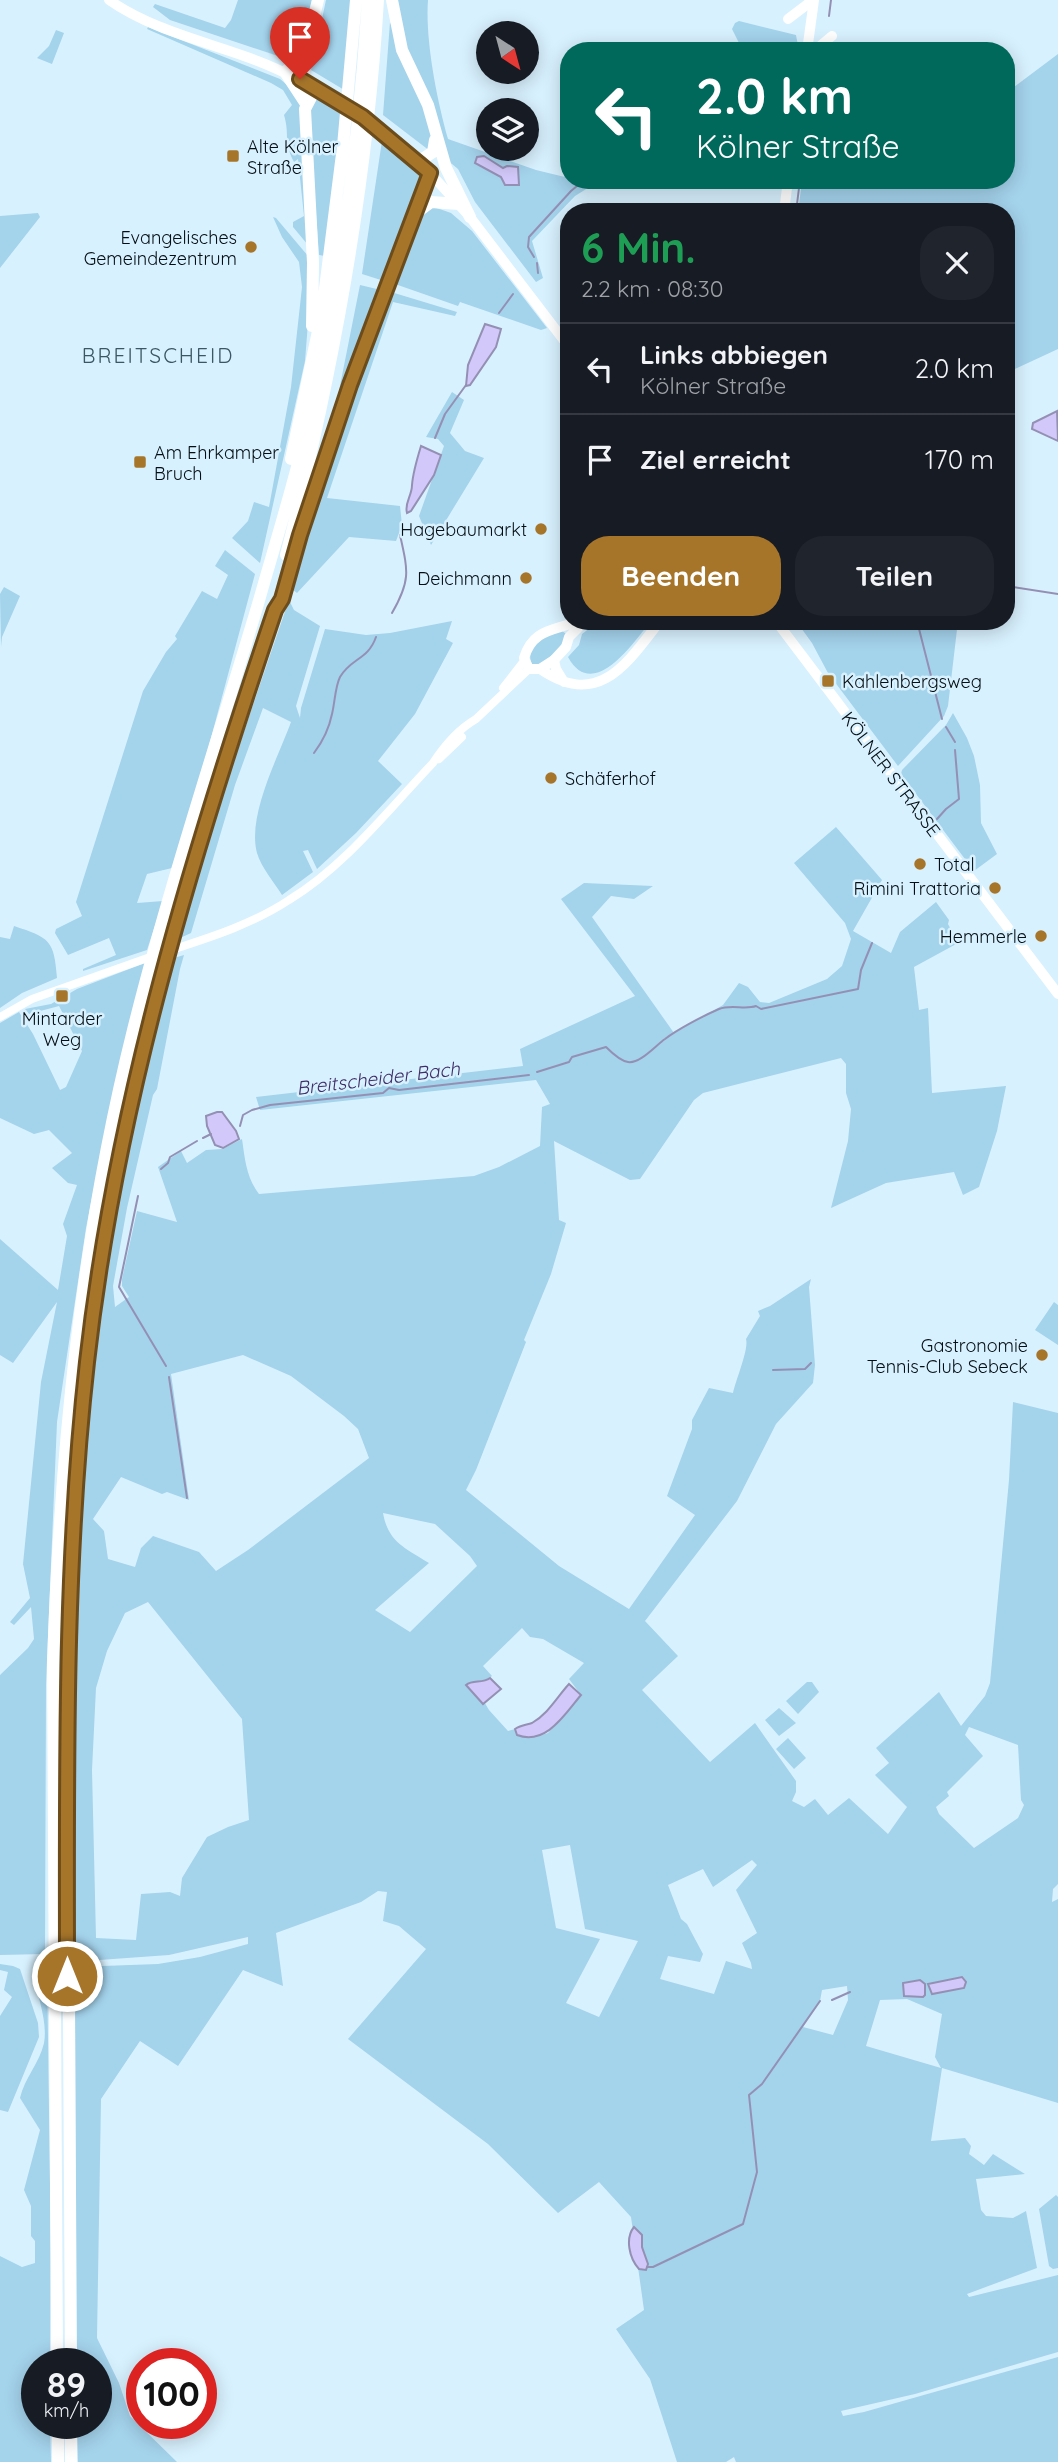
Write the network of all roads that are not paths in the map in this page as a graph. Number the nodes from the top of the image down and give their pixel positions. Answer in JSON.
{"nodes":[{"id":1,"x":109,"y":0,"type":"edge"},
{"id":2,"x":318,"y":0,"type":"edge"},
{"id":3,"x":356,"y":0,"type":"edge"},
{"id":4,"x":368,"y":0,"type":"edge"},
{"id":5,"x":378,"y":0,"type":"edge"},
{"id":6,"x":386,"y":0,"type":"edge"},
{"id":7,"x":393,"y":0,"type":"edge"},
{"id":8,"x":813,"y":0,"type":"edge"},
{"id":9,"x":788,"y":19,"type":"dead end"},
{"id":10,"x":832,"y":36,"type":"dead end"},
{"id":11,"x":808,"y":42,"type":"edge"},
{"id":12,"x":825,"y":42,"type":"edge"},
{"id":13,"x":304,"y":53,"type":"junction"},
{"id":14,"x":285,"y":72,"type":"junction"},
{"id":15,"x":361,"y":80,"type":"junction"},
{"id":16,"x":303,"y":81,"type":"junction"},
{"id":17,"x":316,"y":88,"type":"junction"},
{"id":18,"x":306,"y":104,"type":"junction"},
{"id":19,"x":435,"y":128,"type":"junction"},
{"id":20,"x":354,"y":151,"type":"junction"},
{"id":21,"x":418,"y":162,"type":"junction"},
{"id":22,"x":430,"y":173,"type":"junction"},
{"id":23,"x":459,"y":204,"type":"junction"},
{"id":24,"x":414,"y":214,"type":"junction"},
{"id":25,"x":470,"y":217,"type":"junction"},
{"id":26,"x":342,"y":271,"type":"junction"},
{"id":27,"x":560,"y":335,"type":"edge"},
{"id":28,"x":309,"y":365,"type":"junction"},
{"id":29,"x":300,"y":535,"type":"junction"},
{"id":30,"x":271,"y":559,"type":"junction"},
{"id":31,"x":286,"y":572,"type":"junction"},
{"id":32,"x":560,"y":630,"type":"edge"},
{"id":33,"x":561,"y":630,"type":"edge"},
{"id":34,"x":569,"y":630,"type":"edge"},
{"id":35,"x":653,"y":630,"type":"edge"},
{"id":36,"x":785,"y":630,"type":"edge"},
{"id":37,"x":566,"y":632,"type":"junction"},
{"id":38,"x":554,"y":660,"type":"junction"},
{"id":39,"x":531,"y":666,"type":"junction"},
{"id":40,"x":564,"y":682,"type":"junction"},
{"id":41,"x":1058,"y":994,"type":"edge"},
{"id":42,"x":0,"y":1017,"type":"edge"},
{"id":43,"x":57,"y":2348,"type":"edge"},
{"id":44,"x":71,"y":2348,"type":"edge"},
{"id":45,"x":58,"y":2439,"type":"edge"},
{"id":46,"x":71,"y":2439,"type":"edge"},
{"id":47,"x":58,"y":2462,"type":"edge"},
{"id":48,"x":71,"y":2462,"type":"edge"}],
"edges":[{"from":1,"to":14,"type":"main road"},
{"from":2,"to":13,"type":"highway"},
{"from":3,"to":15,"type":"highway"},
{"from":4,"to":15,"type":"highway"},
{"from":5,"to":15,"type":"highway"},
{"from":6,"to":26,"type":"highway"},
{"from":7,"to":19,"type":"highway"},
{"from":8,"to":9,"type":"main road"},
{"from":8,"to":11,"type":"main road"},
{"from":10,"to":12,"type":"main road"},
{"from":13,"to":14,"type":"highway"},
{"from":13,"to":16,"type":"highway"},
{"from":14,"to":16,"type":"main road"},
{"from":14,"to":18,"type":"highway"},
{"from":15,"to":20,"type":"highway"},
{"from":15,"to":20,"type":"highway"},
{"from":16,"to":17,"type":"main road"},
{"from":17,"to":18,"type":"highway"},
{"from":17,"to":21,"type":"main road"},
{"from":18,"to":28,"type":"highway"},
{"from":19,"to":21,"type":"highway"},
{"from":19,"to":25,"type":"highway"},
{"from":20,"to":26,"type":"highway"},
{"from":20,"to":26,"type":"highway"},
{"from":21,"to":22,"type":"main road"},
{"from":22,"to":23,"type":"main road"},
{"from":22,"to":24,"type":"highway"},
{"from":23,"to":24,"type":"highway"},
{"from":23,"to":25,"type":"main road"},
{"from":24,"to":29,"type":"highway"},
{"from":25,"to":27,"type":"main road"},
{"from":26,"to":28,"type":"highway"},
{"from":26,"to":29,"type":"highway"},
{"from":26,"to":30,"type":"highway"},
{"from":26,"to":31,"type":"highway"},
{"from":28,"to":30,"type":"highway"},
{"from":29,"to":31,"type":"highway"},
{"from":30,"to":43,"type":"highway"},
{"from":31,"to":44,"type":"highway"},
{"from":32,"to":39,"type":"main road"},
{"from":33,"to":37,"type":"main road"},
{"from":34,"to":37,"type":"main road"},
{"from":35,"to":40,"type":"main road"},
{"from":36,"to":41,"type":"main road","name":"KÖLNER STRASSE"},
{"from":37,"to":38,"type":"main road"},
{"from":38,"to":39,"type":"main road"},
{"from":38,"to":40,"type":"main road"},
{"from":39,"to":40,"type":"main road"},
{"from":39,"to":42,"type":"street"},
{"from":45,"to":47,"type":"highway"},
{"from":46,"to":48,"type":"highway"}]}
